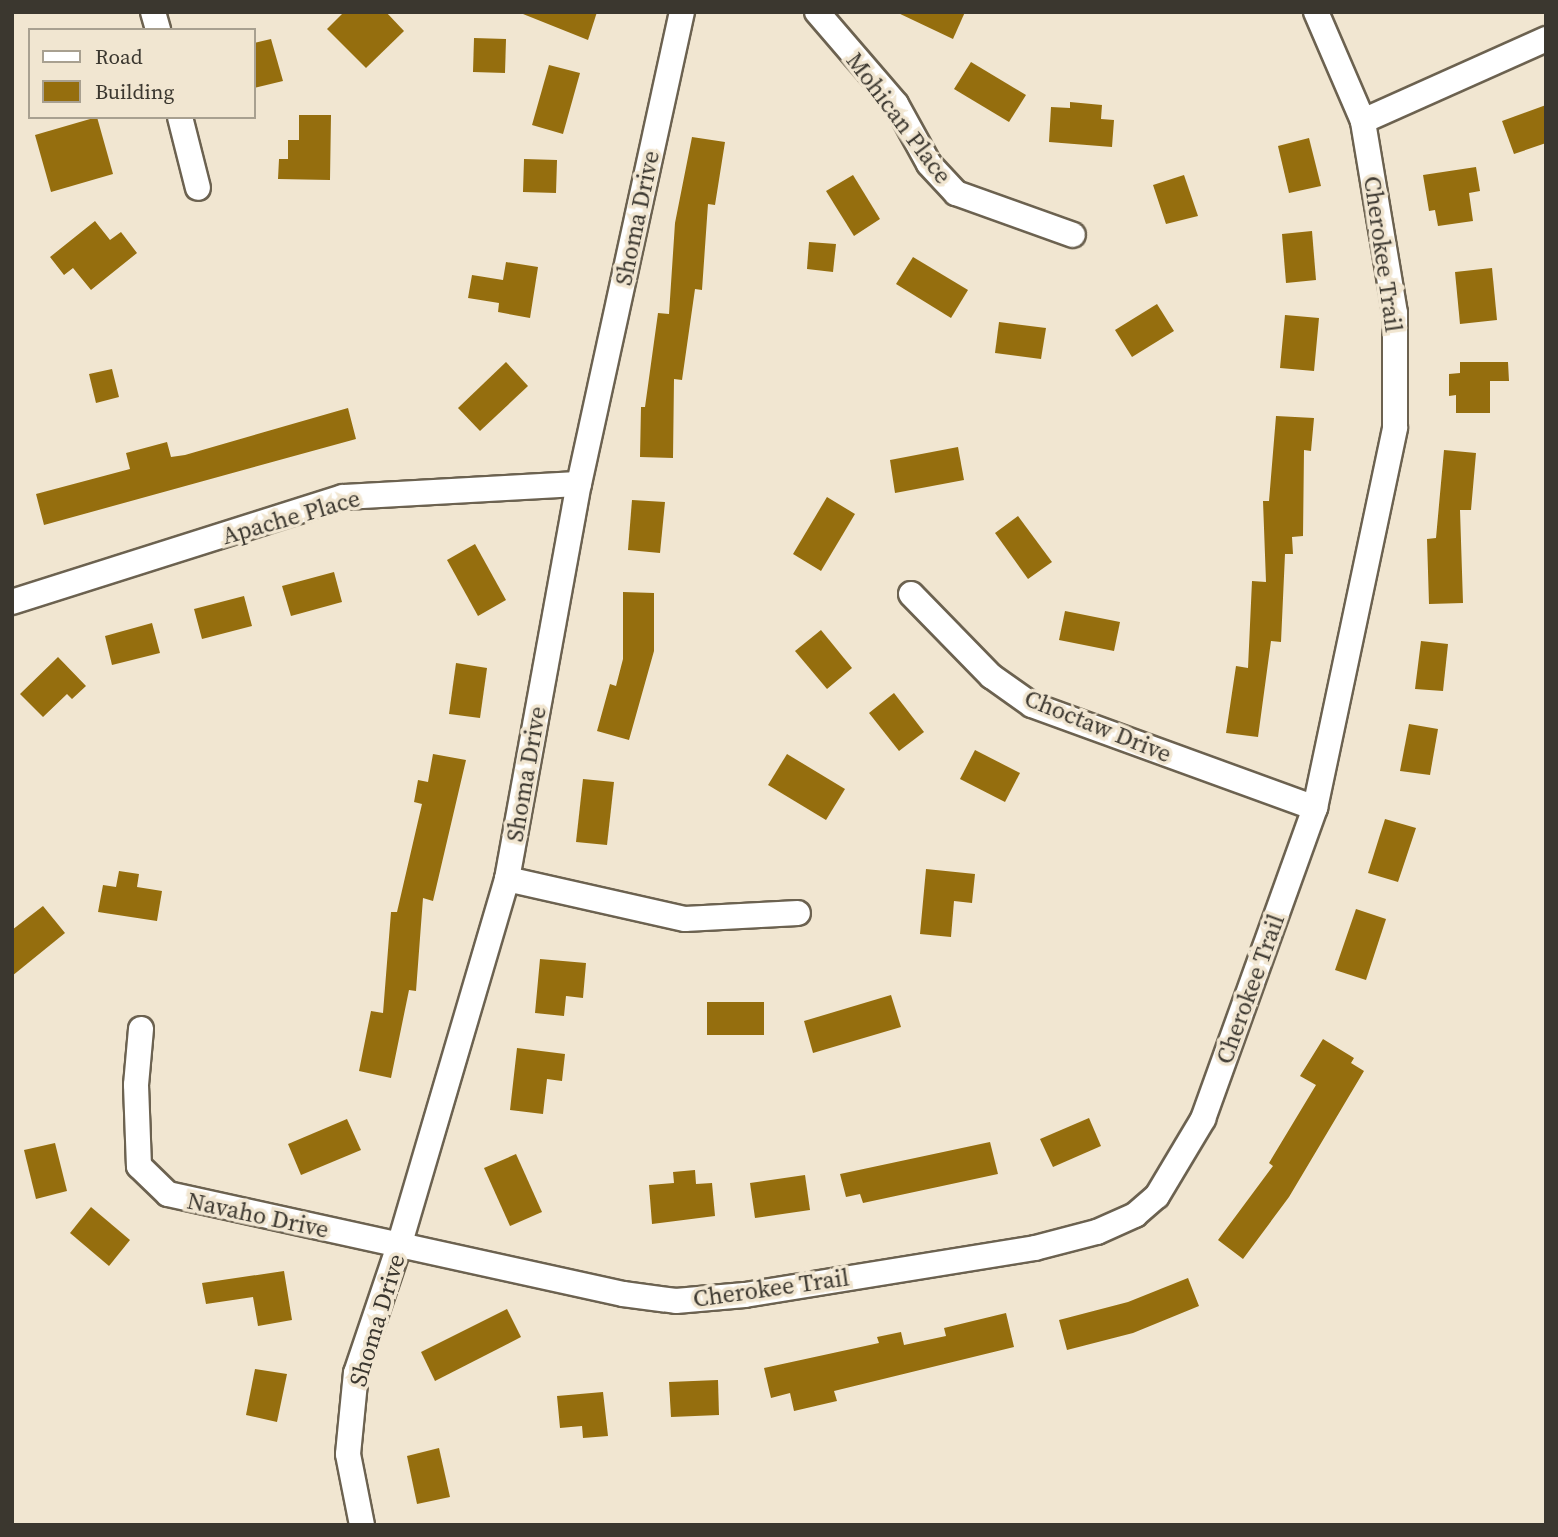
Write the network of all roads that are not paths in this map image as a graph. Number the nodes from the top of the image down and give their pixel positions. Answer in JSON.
{"nodes":[{"id":1,"x":682,"y":12,"type":"edge"},
{"id":2,"x":817,"y":12,"type":"edge"},
{"id":3,"x":1316,"y":12,"type":"edge"},
{"id":4,"x":1546,"y":39,"type":"edge"},
{"id":5,"x":181,"y":119,"type":"edge"},
{"id":6,"x":1363,"y":121,"type":"junction"},
{"id":7,"x":198,"y":188,"type":"dead end"},
{"id":8,"x":1073,"y":235,"type":"dead end"},
{"id":9,"x":579,"y":484,"type":"junction"},
{"id":10,"x":911,"y":594,"type":"dead end"},
{"id":11,"x":12,"y":602,"type":"edge"},
{"id":12,"x":1315,"y":808,"type":"junction"},
{"id":13,"x":507,"y":879,"type":"junction"},
{"id":14,"x":798,"y":913,"type":"dead end"},
{"id":15,"x":141,"y":1029,"type":"dead end"},
{"id":16,"x":399,"y":1246,"type":"junction"},
{"id":17,"x":362,"y":1525,"type":"edge"}],
"edges":[{"from":1,"to":9,"type":"street","name":"Shoma Drive"},
{"from":2,"to":8,"type":"street","name":"Mohican Place"},
{"from":3,"to":6,"type":"street","name":"Cherokee Trail"},
{"from":4,"to":6,"type":"street"},
{"from":5,"to":7,"type":"street"},
{"from":6,"to":12,"type":"street","name":"Cherokee Trail"},
{"from":9,"to":11,"type":"street","name":"Apache Place"},
{"from":9,"to":13,"type":"street","name":"Shoma Drive"},
{"from":10,"to":12,"type":"street","name":"Choctaw Drive"},
{"from":12,"to":16,"type":"street","name":"Cherokee Trail"},
{"from":13,"to":14,"type":"street"},
{"from":13,"to":16,"type":"street","name":"Shoma Drive"},
{"from":15,"to":16,"type":"street","name":"Navaho Drive"},
{"from":16,"to":17,"type":"street","name":"Shoma Drive"}]}
